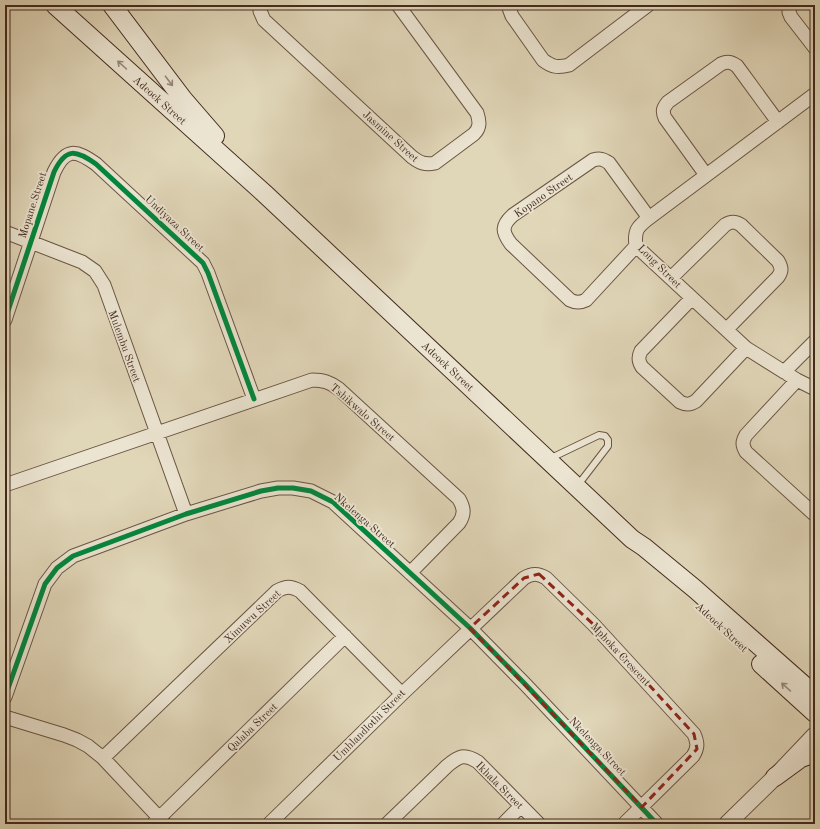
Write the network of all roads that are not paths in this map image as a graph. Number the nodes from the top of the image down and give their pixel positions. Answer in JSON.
{"nodes":[{"id":1,"x":55,"y":5,"type":"edge"},
{"id":2,"x":112,"y":5,"type":"edge"},
{"id":3,"x":260,"y":5,"type":"edge"},
{"id":4,"x":398,"y":5,"type":"edge"},
{"id":5,"x":509,"y":5,"type":"edge"},
{"id":6,"x":648,"y":5,"type":"edge"},
{"id":7,"x":790,"y":5,"type":"edge"},
{"id":8,"x":815,"y":48,"type":"edge"},
{"id":9,"x":815,"y":94,"type":"edge"},
{"id":10,"x":778,"y":122,"type":"junction"},
{"id":11,"x":76,"y":152,"type":"joint"},
{"id":12,"x":706,"y":175,"type":"junction"},
{"id":13,"x":265,"y":194,"type":"junction"},
{"id":14,"x":649,"y":218,"type":"junction"},
{"id":15,"x":5,"y":232,"type":"edge"},
{"id":16,"x":31,"y":242,"type":"junction"},
{"id":17,"x":636,"y":246,"type":"junction"},
{"id":18,"x":671,"y":278,"type":"junction"},
{"id":19,"x":692,"y":298,"type":"junction"},
{"id":20,"x":5,"y":320,"type":"edge"},
{"id":21,"x":726,"y":330,"type":"junction"},
{"id":22,"x":815,"y":341,"type":"edge"},
{"id":23,"x":746,"y":348,"type":"junction"},
{"id":24,"x":784,"y":372,"type":"junction"},
{"id":25,"x":797,"y":380,"type":"junction"},
{"id":26,"x":815,"y":389,"type":"edge"},
{"id":27,"x":254,"y":399,"type":"junction"},
{"id":28,"x":157,"y":433,"type":"junction"},
{"id":29,"x":548,"y":460,"type":"junction"},
{"id":30,"x":5,"y":485,"type":"edge"},
{"id":31,"x":577,"y":487,"type":"junction"},
{"id":32,"x":186,"y":514,"type":"junction"},
{"id":33,"x":815,"y":515,"type":"edge"},
{"id":34,"x":632,"y":539,"type":"junction"},
{"id":35,"x":410,"y":573,"type":"junction"},
{"id":36,"x":470,"y":628,"type":"junction"},
{"id":37,"x":345,"y":636,"type":"junction"},
{"id":38,"x":402,"y":694,"type":"junction"},
{"id":39,"x":815,"y":695,"type":"edge"},
{"id":40,"x":5,"y":697,"type":"edge"},
{"id":41,"x":815,"y":713,"type":"edge"},
{"id":42,"x":5,"y":717,"type":"edge"},
{"id":43,"x":815,"y":735,"type":"edge"},
{"id":44,"x":815,"y":753,"type":"edge"},
{"id":45,"x":103,"y":758,"type":"junction"},
{"id":46,"x":775,"y":777,"type":"junction"},
{"id":47,"x":521,"y":806,"type":"junction"},
{"id":48,"x":642,"y":807,"type":"junction"},
{"id":49,"x":159,"y":822,"type":"edge"},
{"id":50,"x":269,"y":824,"type":"edge"},
{"id":51,"x":387,"y":824,"type":"edge"},
{"id":52,"x":503,"y":824,"type":"edge"},
{"id":53,"x":539,"y":824,"type":"edge"},
{"id":54,"x":624,"y":824,"type":"edge"},
{"id":55,"x":657,"y":824,"type":"edge"},
{"id":56,"x":727,"y":824,"type":"edge"}],
"edges":[{"from":13,"to":1,"type":"main road","name":"Adcock Street","one_way":true},
{"from":2,"to":13,"type":"main road","name":"Adcock Street","one_way":true},
{"from":3,"to":4,"type":"street","name":"Jasmine Street"},
{"from":5,"to":6,"type":"street"},
{"from":7,"to":8,"type":"street"},
{"from":9,"to":10,"type":"street","name":"Long Street"},
{"from":10,"to":12,"type":"street","name":"Long Street"},
{"from":10,"to":12,"type":"street"},
{"from":11,"to":16,"type":"street","name":"Mopane Street"},
{"from":11,"to":27,"type":"street","name":"Undiyaza Street"},
{"from":12,"to":14,"type":"street","name":"Long Street"},
{"from":13,"to":29,"type":"main road","name":"Adcock Street"},
{"from":14,"to":17,"type":"street","name":"Long Street"},
{"from":14,"to":17,"type":"street","name":"Kopano Street"},
{"from":15,"to":16,"type":"street","name":"Mulembu Street"},
{"from":16,"to":20,"type":"street","name":"Mopane Street"},
{"from":16,"to":28,"type":"street","name":"Mulembu Street"},
{"from":17,"to":18,"type":"street","name":"Long Street"},
{"from":18,"to":19,"type":"street","name":"Long Street"},
{"from":18,"to":21,"type":"street"},
{"from":19,"to":21,"type":"street","name":"Long Street"},
{"from":19,"to":23,"type":"street"},
{"from":21,"to":23,"type":"street","name":"Long Street"},
{"from":22,"to":24,"type":"street"},
{"from":23,"to":24,"type":"street","name":"Long Street"},
{"from":24,"to":25,"type":"street","name":"Long Street"},
{"from":25,"to":26,"type":"street","name":"Long Street"},
{"from":25,"to":33,"type":"street"},
{"from":27,"to":28,"type":"street","name":"Tshikwalo Street"},
{"from":27,"to":35,"type":"street","name":"Tshikwalo Street"},
{"from":28,"to":30,"type":"street","name":"Tshikwalo Street"},
{"from":28,"to":32,"type":"street","name":"Mulembu Street"},
{"from":29,"to":31,"type":"main road","name":"Adcock Street"},
{"from":29,"to":31,"type":"lane"},
{"from":31,"to":34,"type":"main road","name":"Adcock Street"},
{"from":32,"to":35,"type":"street","name":"Nkelenga Street"},
{"from":32,"to":40,"type":"street","name":"Nkelenga Street"},
{"from":34,"to":39,"type":"main road","name":"Adcock Street"},
{"from":41,"to":34,"type":"main road","name":"Adcock Street","one_way":true},
{"from":35,"to":36,"type":"street","name":"Nkelenga Street"},
{"from":36,"to":38,"type":"street","name":"Umhlandlothi Street"},
{"from":36,"to":48,"type":"street","name":"Nkelenga Street"},
{"from":36,"to":48,"type":"street","name":"Mphoka Crescent"},
{"from":37,"to":38,"type":"street","name":"Ximuwu Street"},
{"from":37,"to":45,"type":"street","name":"Ximuwu Street"},
{"from":37,"to":49,"type":"street","name":"Qalaba Street"},
{"from":38,"to":50,"type":"street","name":"Umhlandlothi Street"},
{"from":42,"to":45,"type":"street"},
{"from":43,"to":46,"type":"street"},
{"from":44,"to":46,"type":"main road"},
{"from":45,"to":49,"type":"street"},
{"from":46,"to":56,"type":"street"},
{"from":47,"to":51,"type":"street","name":"Ikhala Street"},
{"from":47,"to":52,"type":"street"},
{"from":47,"to":53,"type":"street","name":"Ikhala Street"},
{"from":48,"to":54,"type":"street"},
{"from":48,"to":55,"type":"street","name":"Nkelenga Street"}]}
